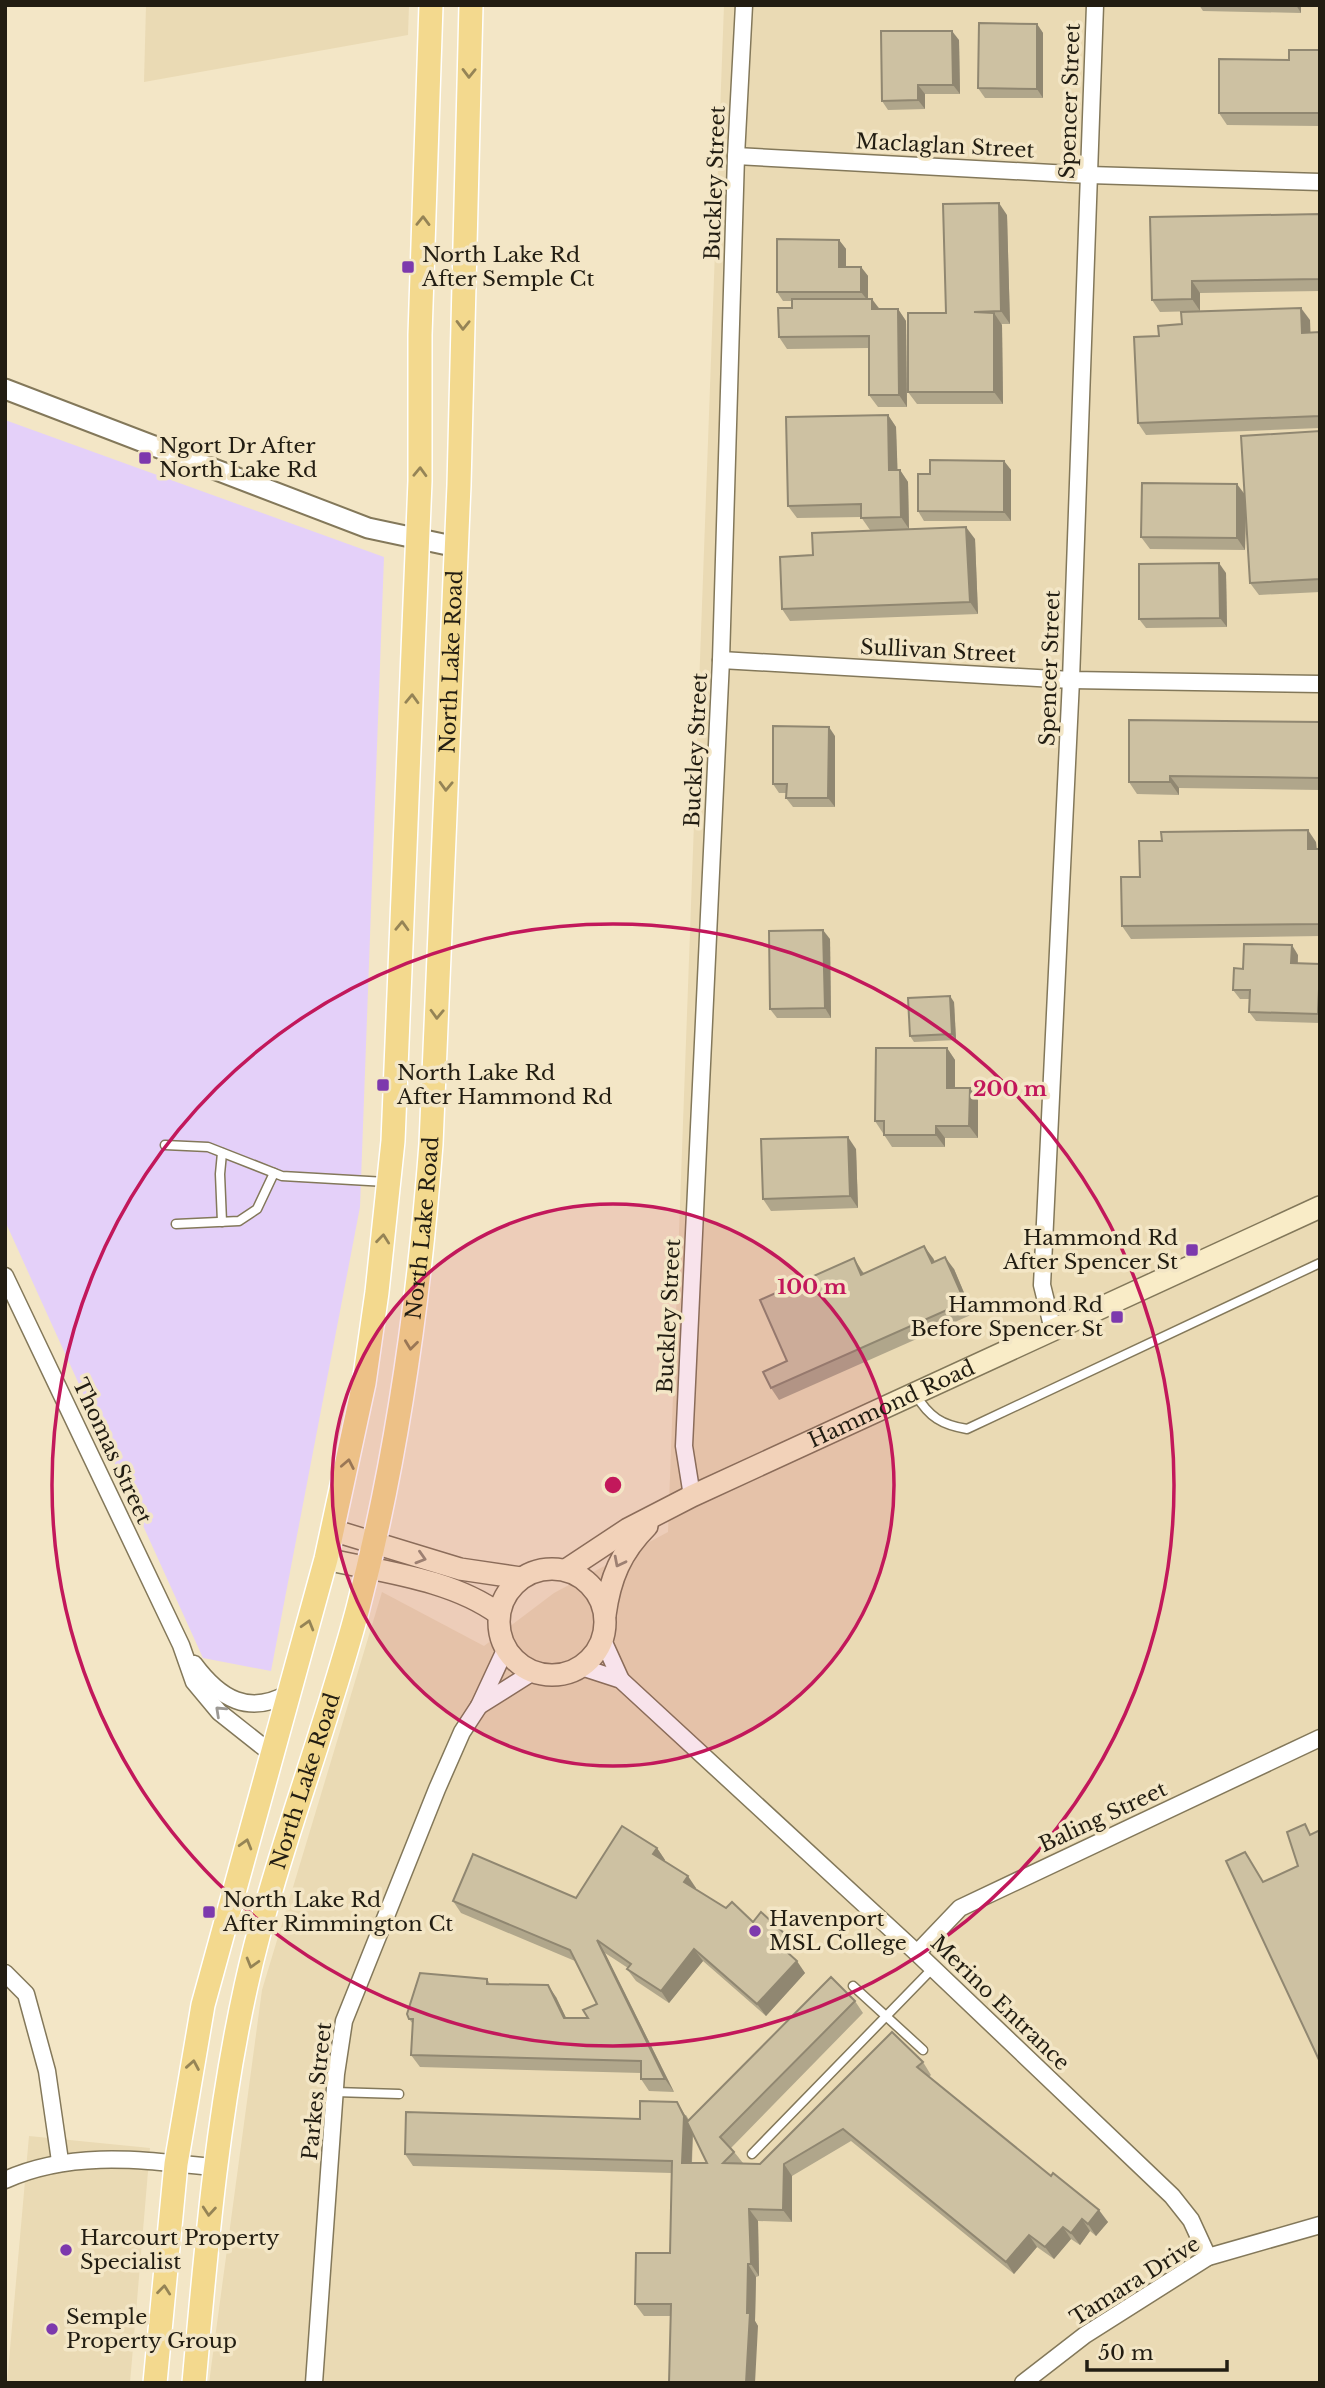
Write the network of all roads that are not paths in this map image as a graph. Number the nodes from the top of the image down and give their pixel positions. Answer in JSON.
{"nodes":[{"id":1,"x":431,"y":5,"type":"edge"},
{"id":2,"x":471,"y":5,"type":"edge"},
{"id":3,"x":744,"y":5,"type":"edge"},
{"id":4,"x":1094,"y":5,"type":"edge"},
{"id":5,"x":736,"y":156,"type":"junction"},
{"id":6,"x":1089,"y":175,"type":"junction"},
{"id":7,"x":1320,"y":182,"type":"edge"},
{"id":8,"x":5,"y":389,"type":"edge"},
{"id":9,"x":418,"y":541,"type":"junction"},
{"id":10,"x":457,"y":547,"type":"junction"},
{"id":11,"x":721,"y":660,"type":"junction"},
{"id":12,"x":1071,"y":680,"type":"junction"},
{"id":13,"x":1320,"y":684,"type":"edge"},
{"id":14,"x":165,"y":1145,"type":"dead end"},
{"id":15,"x":222,"y":1153,"type":"junction"},
{"id":16,"x":274,"y":1173,"type":"junction"},
{"id":17,"x":389,"y":1182,"type":"junction"},
{"id":18,"x":1320,"y":1207,"type":"edge"},
{"id":19,"x":222,"y":1222,"type":"junction"},
{"id":20,"x":176,"y":1224,"type":"dead end"},
{"id":21,"x":1320,"y":1263,"type":"edge"},
{"id":22,"x":5,"y":1276,"type":"edge"},
{"id":23,"x":1053,"y":1330,"type":"junction"},
{"id":24,"x":915,"y":1393,"type":"junction"},
{"id":25,"x":692,"y":1496,"type":"junction"},
{"id":26,"x":656,"y":1517,"type":"junction"},
{"id":27,"x":332,"y":1530,"type":"junction"},
{"id":28,"x":374,"y":1543,"type":"junction"},
{"id":29,"x":326,"y":1559,"type":"junction"},
{"id":30,"x":368,"y":1569,"type":"junction"},
{"id":31,"x":566,"y":1570,"type":"junction"},
{"id":32,"x":522,"y":1578,"type":"junction"},
{"id":33,"x":499,"y":1614,"type":"junction"},
{"id":34,"x":604,"y":1628,"type":"junction"},
{"id":35,"x":181,"y":1645,"type":"junction"},
{"id":36,"x":506,"y":1648,"type":"junction"},
{"id":37,"x":581,"y":1667,"type":"junction"},
{"id":38,"x":533,"y":1672,"type":"junction"},
{"id":39,"x":621,"y":1680,"type":"junction"},
{"id":40,"x":289,"y":1693,"type":"junction"},
{"id":41,"x":479,"y":1706,"type":"junction"},
{"id":42,"x":1320,"y":1738,"type":"edge"},
{"id":43,"x":272,"y":1754,"type":"junction"},
{"id":44,"x":917,"y":1953,"type":"junction"},
{"id":45,"x":933,"y":1968,"type":"junction"},
{"id":46,"x":5,"y":1973,"type":"edge"},
{"id":47,"x":853,"y":1986,"type":"dead end"},
{"id":48,"x":887,"y":2018,"type":"junction"},
{"id":49,"x":923,"y":2050,"type":"dead end"},
{"id":50,"x":335,"y":2092,"type":"junction"},
{"id":51,"x":399,"y":2094,"type":"dead end"},
{"id":52,"x":752,"y":2154,"type":"dead end"},
{"id":53,"x":60,"y":2161,"type":"junction"},
{"id":54,"x":176,"y":2164,"type":"junction"},
{"id":55,"x":213,"y":2167,"type":"junction"},
{"id":56,"x":5,"y":2180,"type":"edge"},
{"id":57,"x":1320,"y":2225,"type":"edge"},
{"id":58,"x":1208,"y":2257,"type":"junction"},
{"id":59,"x":155,"y":2383,"type":"edge"},
{"id":60,"x":194,"y":2383,"type":"edge"},
{"id":61,"x":314,"y":2383,"type":"edge"},
{"id":62,"x":1023,"y":2383,"type":"edge"}],
"edges":[{"from":9,"to":1,"type":"main road","name":"North Lake Road","one_way":true},
{"from":2,"to":10,"type":"main road","name":"North Lake Road","one_way":true},
{"from":3,"to":5,"type":"street","name":"Buckley Street"},
{"from":4,"to":6,"type":"street","name":"Spencer Street"},
{"from":5,"to":6,"type":"street","name":"Maclaglan Street"},
{"from":5,"to":11,"type":"street","name":"Buckley Street"},
{"from":6,"to":7,"type":"street","name":"Maclaglan Street"},
{"from":6,"to":12,"type":"street","name":"Spencer Street"},
{"from":8,"to":9,"type":"street"},
{"from":9,"to":10,"type":"street"},
{"from":17,"to":9,"type":"main road","name":"North Lake Road","one_way":true},
{"from":10,"to":28,"type":"main road","name":"North Lake Road","one_way":true},
{"from":11,"to":12,"type":"street","name":"Sullivan Street"},
{"from":11,"to":25,"type":"street","name":"Buckley Street"},
{"from":12,"to":13,"type":"street","name":"Sullivan Street"},
{"from":12,"to":23,"type":"street","name":"Spencer Street"},
{"from":14,"to":15,"type":"lane"},
{"from":15,"to":16,"type":"lane"},
{"from":15,"to":19,"type":"lane"},
{"from":16,"to":17,"type":"lane"},
{"from":16,"to":19,"type":"lane"},
{"from":27,"to":17,"type":"main road","name":"North Lake Road","one_way":true},
{"from":18,"to":23,"type":"main road","name":"Hammond Road"},
{"from":19,"to":20,"type":"lane"},
{"from":21,"to":24,"type":"lane"},
{"from":22,"to":35,"type":"street","name":"Thomas Street"},
{"from":23,"to":24,"type":"main road","name":"Hammond Road"},
{"from":24,"to":25,"type":"main road","name":"Hammond Road"},
{"from":25,"to":26,"type":"main road","name":"Hammond Road"},
{"from":26,"to":31,"type":"main road","name":"Hammond Road"},
{"from":26,"to":34,"type":"main road","name":"Hammond Road","one_way":true},
{"from":27,"to":28,"type":"main road"},
{"from":27,"to":29,"type":"main road","name":"North Lake Road"},
{"from":28,"to":30,"type":"main road","name":"North Lake Road"},
{"from":28,"to":32,"type":"main road","one_way":true},
{"from":29,"to":30,"type":"main road"},
{"from":40,"to":29,"type":"main road","name":"North Lake Road","one_way":true},
{"from":30,"to":33,"type":"main road"},
{"from":30,"to":55,"type":"main road","name":"North Lake Road","one_way":true},
{"from":31,"to":32,"type":"main road"},
{"from":31,"to":34,"type":"main road"},
{"from":32,"to":33,"type":"main road"},
{"from":33,"to":36,"type":"main road"},
{"from":34,"to":37,"type":"main road"},
{"from":34,"to":39,"type":"street","name":"Merino Entrance"},
{"from":35,"to":40,"type":"street","name":"Thomas Street"},
{"from":43,"to":35,"type":"street","name":"Thomas Street","one_way":true},
{"from":36,"to":38,"type":"main road"},
{"from":36,"to":41,"type":"street","name":"Parkes Street"},
{"from":37,"to":38,"type":"main road"},
{"from":37,"to":39,"type":"street","name":"Merino Entrance"},
{"from":38,"to":41,"type":"street","name":"Parkes Street"},
{"from":39,"to":44,"type":"street","name":"Merino Entrance"},
{"from":40,"to":43,"type":"main road","name":"North Lake Road"},
{"from":41,"to":50,"type":"street","name":"Parkes Street"},
{"from":42,"to":44,"type":"street","name":"Baling Street"},
{"from":54,"to":43,"type":"main road","name":"North Lake Road","one_way":true},
{"from":44,"to":45,"type":"street","name":"Merino Entrance"},
{"from":45,"to":48,"type":"lane"},
{"from":45,"to":58,"type":"street","name":"Merino Entrance"},
{"from":46,"to":53,"type":"street"},
{"from":47,"to":48,"type":"lane"},
{"from":48,"to":49,"type":"lane"},
{"from":48,"to":52,"type":"lane"},
{"from":50,"to":51,"type":"lane"},
{"from":50,"to":61,"type":"street","name":"Parkes Street"},
{"from":53,"to":54,"type":"street"},
{"from":53,"to":56,"type":"street"},
{"from":54,"to":55,"type":"street"},
{"from":59,"to":54,"type":"main road","name":"North Lake Road","one_way":true},
{"from":55,"to":60,"type":"main road","name":"North Lake Road","one_way":true},
{"from":57,"to":58,"type":"street","name":"Tamara Drive"},
{"from":58,"to":62,"type":"street","name":"Tamara Drive"}]}
